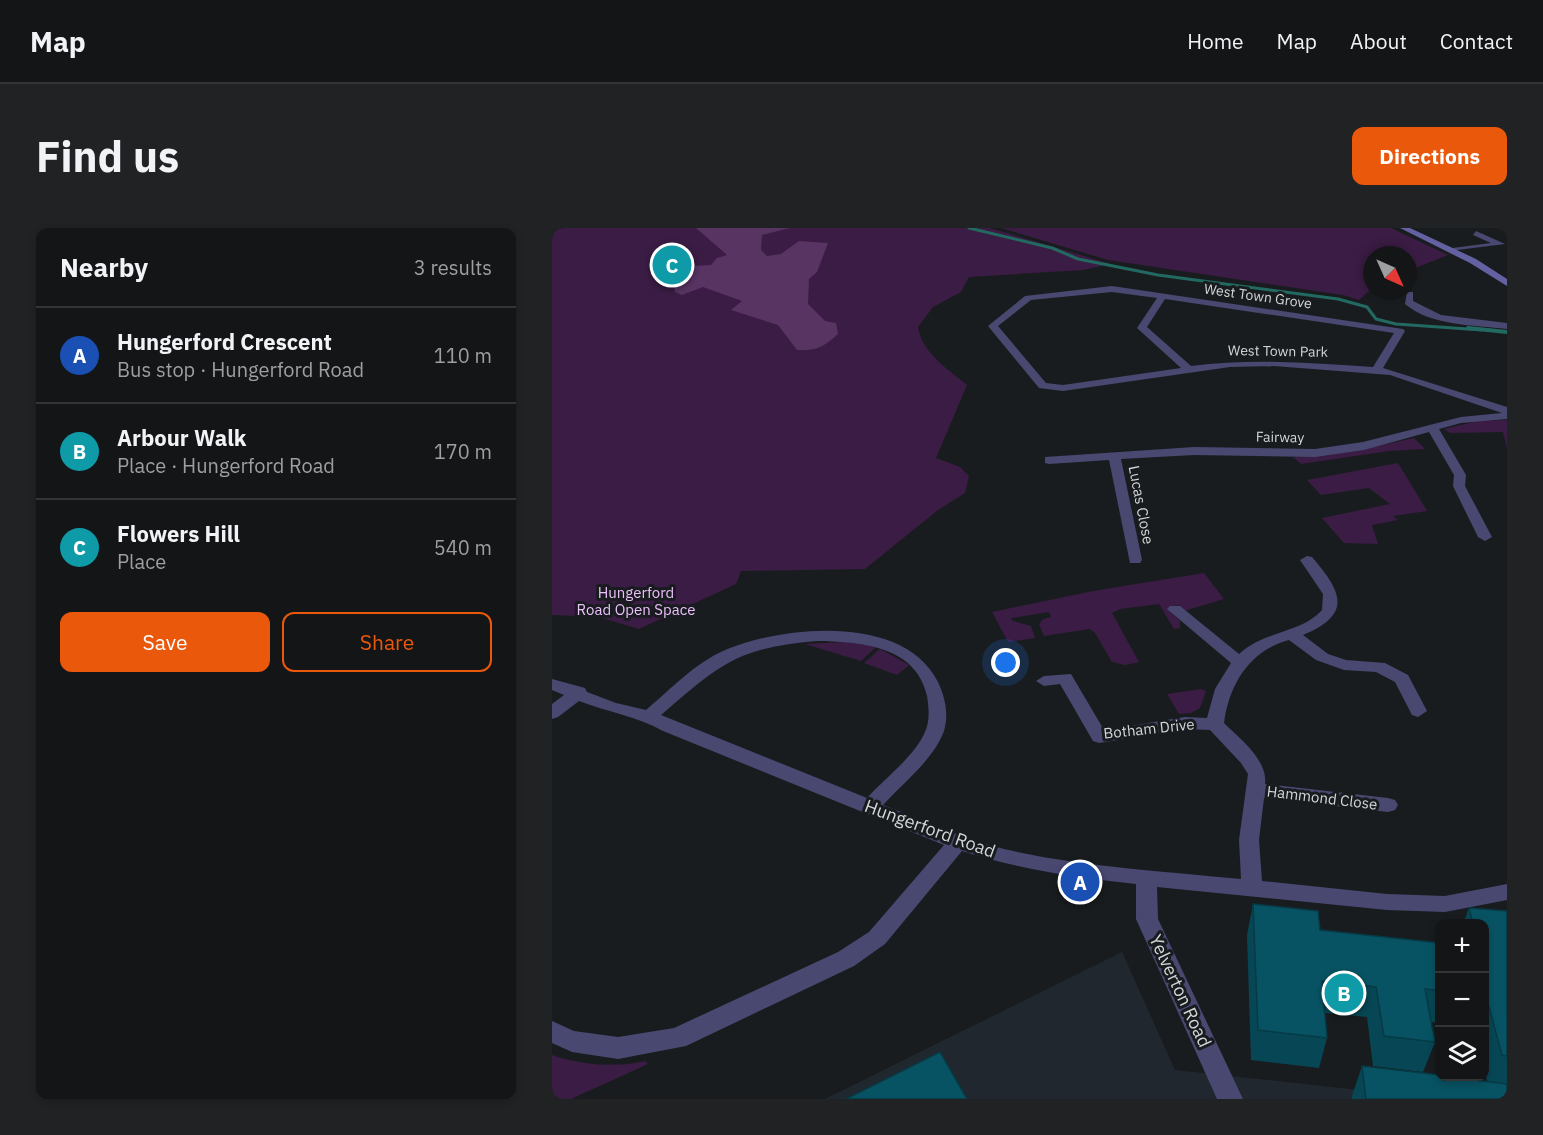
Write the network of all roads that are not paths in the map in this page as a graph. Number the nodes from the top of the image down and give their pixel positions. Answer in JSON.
{"nodes":[{"id":1,"x":1404,"y":228,"type":"edge"},
{"id":2,"x":1476,"y":232,"type":"dead end"},
{"id":3,"x":1504,"y":245,"type":"edge"},
{"id":4,"x":1449,"y":249,"type":"junction"},
{"id":5,"x":1507,"y":283,"type":"edge"},
{"id":6,"x":1163,"y":296,"type":"junction"},
{"id":7,"x":1408,"y":300,"type":"edge"},
{"id":8,"x":1507,"y":326,"type":"edge"},
{"id":9,"x":1188,"y":369,"type":"junction"},
{"id":10,"x":1377,"y":370,"type":"junction"},
{"id":11,"x":1043,"y":386,"type":"joint"},
{"id":12,"x":1507,"y":413,"type":"edge"},
{"id":13,"x":1431,"y":426,"type":"junction"},
{"id":14,"x":1114,"y":456,"type":"junction"},
{"id":15,"x":1049,"y":459,"type":"dead end"},
{"id":16,"x":1485,"y":537,"type":"dead end"},
{"id":17,"x":1135,"y":560,"type":"dead end"},
{"id":18,"x":1307,"y":560,"type":"dead end"},
{"id":19,"x":1175,"y":609,"type":"dead end"},
{"id":20,"x":1292,"y":634,"type":"junction"},
{"id":21,"x":1238,"y":662,"type":"junction"},
{"id":22,"x":1044,"y":681,"type":"dead end"},
{"id":23,"x":552,"y":684,"type":"edge"},
{"id":24,"x":579,"y":692,"type":"junction"},
{"id":25,"x":1418,"y":711,"type":"dead end"},
{"id":26,"x":552,"y":713,"type":"edge"},
{"id":27,"x":649,"y":716,"type":"junction"},
{"id":28,"x":1215,"y":724,"type":"junction"},
{"id":29,"x":1256,"y":790,"type":"junction"},
{"id":30,"x":1388,"y":805,"type":"dead end"},
{"id":31,"x":870,"y":807,"type":"junction"},
{"id":32,"x":958,"y":842,"type":"junction"},
{"id":33,"x":1146,"y":879,"type":"junction"},
{"id":34,"x":1252,"y":890,"type":"junction"},
{"id":35,"x":1507,"y":892,"type":"edge"},
{"id":36,"x":552,"y":1032,"type":"edge"},
{"id":37,"x":1230,"y":1099,"type":"edge"}],
"edges":[{"from":1,"to":4,"type":"main road"},
{"from":2,"to":3,"type":"street"},
{"from":3,"to":4,"type":"street"},
{"from":4,"to":5,"type":"main road"},
{"from":6,"to":9,"type":"street"},
{"from":6,"to":10,"type":"street","name":"West Town Grove"},
{"from":6,"to":11,"type":"street","name":"West Town Grove"},
{"from":7,"to":8,"type":"street"},
{"from":9,"to":10,"type":"street","name":"West Town Park"},
{"from":9,"to":11,"type":"street","name":"West Town Park"},
{"from":10,"to":12,"type":"street","name":"West Town Park"},
{"from":12,"to":13,"type":"street","name":"Fairway"},
{"from":13,"to":14,"type":"street","name":"Fairway"},
{"from":13,"to":16,"type":"street"},
{"from":14,"to":15,"type":"street","name":"Fairway"},
{"from":14,"to":17,"type":"street","name":"Lucas Close"},
{"from":18,"to":20,"type":"street"},
{"from":19,"to":21,"type":"street"},
{"from":20,"to":21,"type":"street"},
{"from":20,"to":25,"type":"street"},
{"from":21,"to":28,"type":"street"},
{"from":22,"to":28,"type":"street","name":"Botham Drive"},
{"from":23,"to":24,"type":"street","name":"Hungerford Road"},
{"from":24,"to":26,"type":"street"},
{"from":24,"to":27,"type":"street","name":"Hungerford Road"},
{"from":27,"to":31,"type":"street","name":"Hungerford Road"},
{"from":27,"to":31,"type":"street"},
{"from":28,"to":29,"type":"street"},
{"from":29,"to":30,"type":"street","name":"Hammond Close"},
{"from":29,"to":34,"type":"street"},
{"from":31,"to":32,"type":"street","name":"Hungerford Road"},
{"from":32,"to":33,"type":"street","name":"Hungerford Road"},
{"from":32,"to":36,"type":"street"},
{"from":33,"to":34,"type":"street","name":"Hungerford Road"},
{"from":33,"to":37,"type":"street","name":"Yelverton Road"},
{"from":34,"to":35,"type":"street","name":"Hungerford Road"}]}
